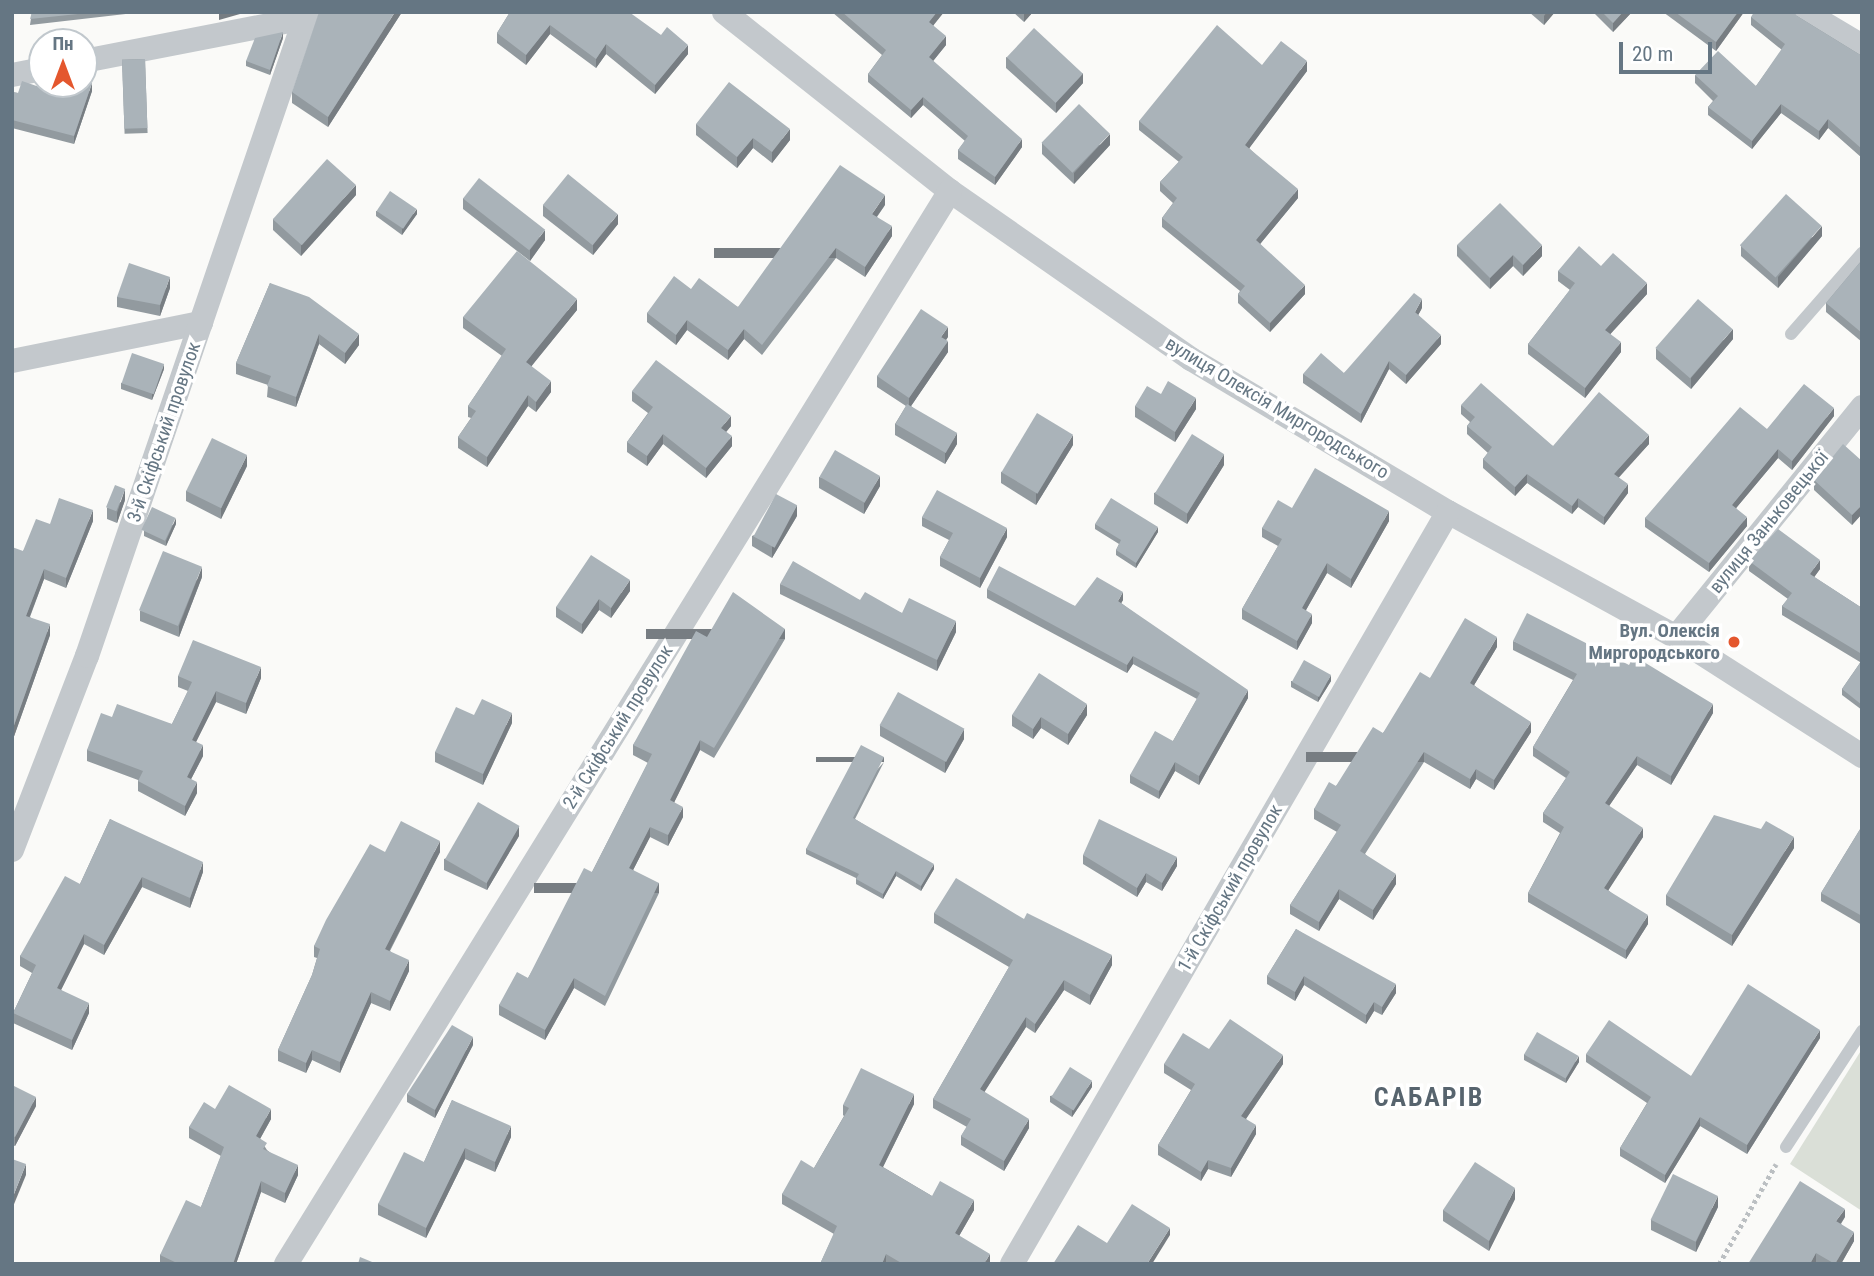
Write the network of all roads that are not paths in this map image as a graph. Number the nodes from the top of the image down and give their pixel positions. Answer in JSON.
{"nodes":[{"id":1,"x":724,"y":12,"type":"edge"},
{"id":2,"x":1805,"y":12,"type":"edge"},
{"id":3,"x":306,"y":15,"type":"edge"},
{"id":4,"x":1862,"y":46,"type":"edge"},
{"id":5,"x":98,"y":58,"type":"edge"},
{"id":6,"x":950,"y":191,"type":"junction"},
{"id":7,"x":1862,"y":253,"type":"edge"},
{"id":8,"x":201,"y":323,"type":"junction"},
{"id":9,"x":1791,"y":334,"type":"dead end"},
{"id":10,"x":12,"y":361,"type":"edge"},
{"id":11,"x":1862,"y":407,"type":"edge"},
{"id":12,"x":1448,"y":512,"type":"junction"},
{"id":13,"x":1676,"y":638,"type":"junction"},
{"id":14,"x":1862,"y":756,"type":"edge"},
{"id":15,"x":12,"y":850,"type":"edge"},
{"id":16,"x":1862,"y":1031,"type":"edge"},
{"id":17,"x":1786,"y":1147,"type":"road end"},
{"id":18,"x":286,"y":1264,"type":"edge"},
{"id":19,"x":1012,"y":1264,"type":"edge"}],
"edges":[{"from":1,"to":6,"type":"street","name":"вулиця Олексія Миргородського"},
{"from":2,"to":4,"type":"street"},
{"from":3,"to":5,"type":"street"},
{"from":3,"to":8,"type":"street","name":"3-й Скіфський провулок"},
{"from":6,"to":12,"type":"street","name":"вулиця Олексія Миргородського"},
{"from":6,"to":18,"type":"street","name":"2-й Скіфський провулок"},
{"from":7,"to":9,"type":"lane"},
{"from":8,"to":10,"type":"street"},
{"from":8,"to":15,"type":"street","name":"3-й Скіфський провулок"},
{"from":11,"to":13,"type":"street","name":"вулиця Заньковецької"},
{"from":12,"to":13,"type":"street","name":"вулиця Олексія Миргородського"},
{"from":12,"to":19,"type":"street","name":"1-й Скіфський провулок"},
{"from":13,"to":14,"type":"street","name":"вулиця Олексія Миргородського"},
{"from":16,"to":17,"type":"lane"}]}
